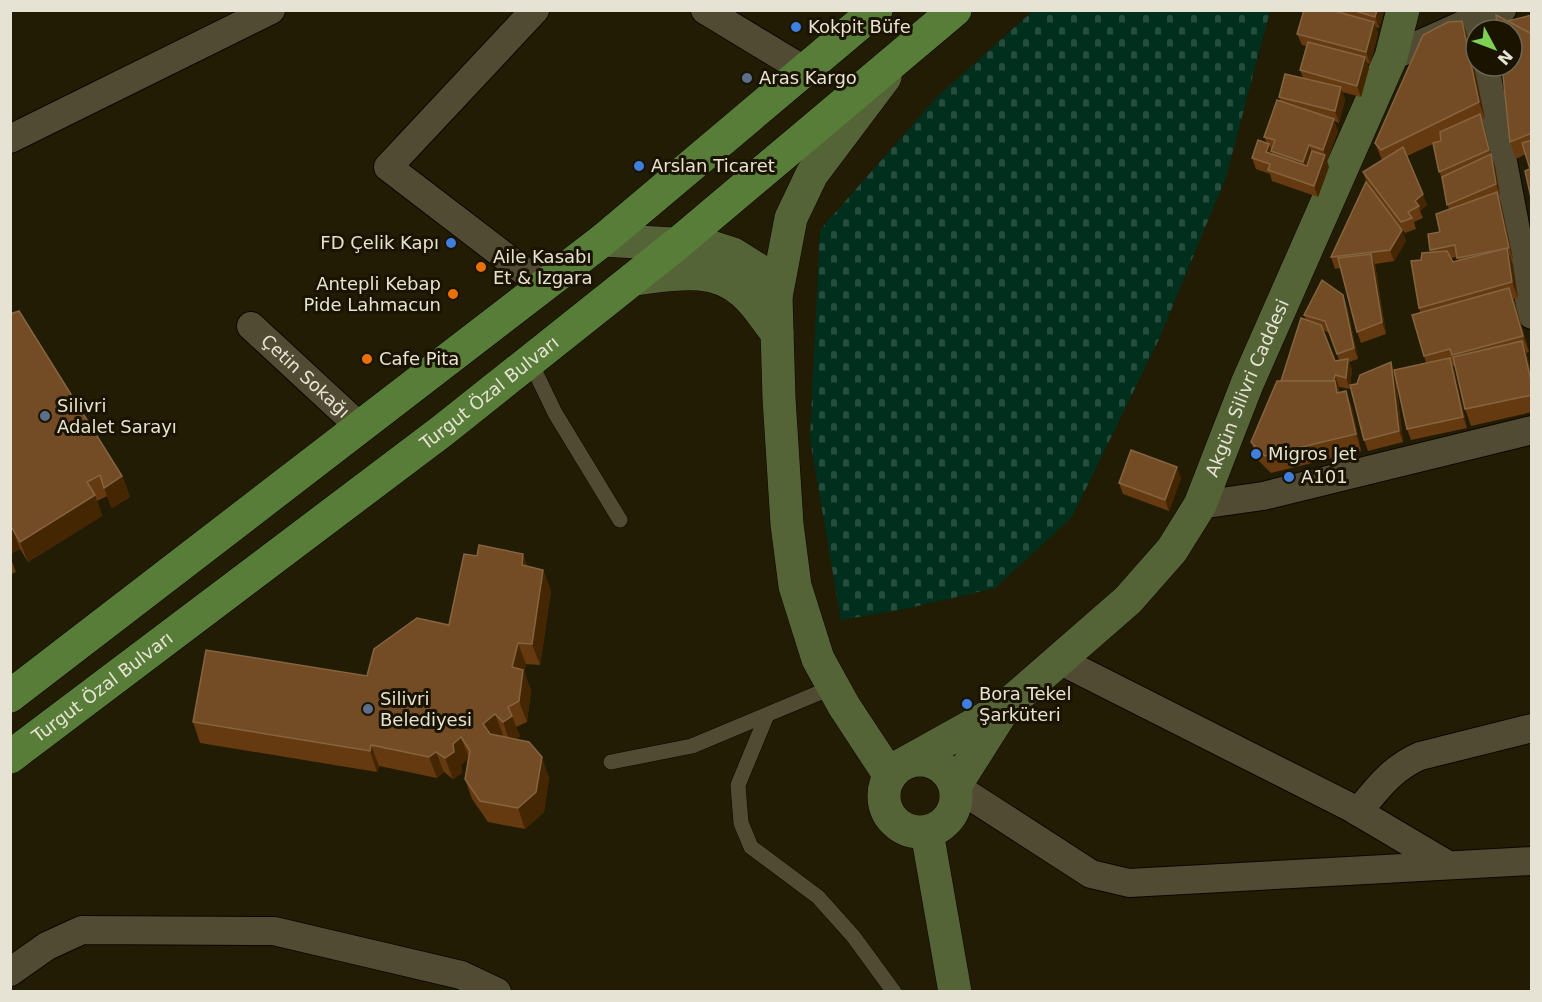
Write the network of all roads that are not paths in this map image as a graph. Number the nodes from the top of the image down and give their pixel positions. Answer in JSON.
{"nodes":[{"id":1,"x":271,"y":10,"type":"edge"},
{"id":2,"x":535,"y":10,"type":"edge"},
{"id":3,"x":705,"y":10,"type":"edge"},
{"id":4,"x":876,"y":10,"type":"edge"},
{"id":5,"x":955,"y":10,"type":"edge"},
{"id":6,"x":1403,"y":10,"type":"edge"},
{"id":7,"x":1482,"y":17,"type":"edge"},
{"id":8,"x":901,"y":56,"type":"junction"},
{"id":9,"x":1391,"y":57,"type":"junction"},
{"id":10,"x":804,"y":70,"type":"junction"},
{"id":11,"x":1487,"y":78,"type":"edge"},
{"id":12,"x":10,"y":139,"type":"edge"},
{"id":13,"x":603,"y":240,"type":"junction"},
{"id":14,"x":677,"y":244,"type":"junction"},
{"id":15,"x":633,"y":279,"type":"junction"},
{"id":16,"x":542,"y":285,"type":"junction"},
{"id":17,"x":776,"y":297,"type":"junction"},
{"id":18,"x":1532,"y":315,"type":"edge"},
{"id":19,"x":251,"y":326,"type":"dead end"},
{"id":20,"x":778,"y":334,"type":"junction"},
{"id":21,"x":530,"y":361,"type":"junction"},
{"id":22,"x":359,"y":426,"type":"junction"},
{"id":23,"x":1532,"y":430,"type":"edge"},
{"id":24,"x":1200,"y":505,"type":"junction"},
{"id":25,"x":620,"y":520,"type":"dead end"},
{"id":26,"x":1059,"y":660,"type":"junction"},
{"id":27,"x":833,"y":687,"type":"junction"},
{"id":28,"x":10,"y":696,"type":"edge"},
{"id":29,"x":1004,"y":708,"type":"junction"},
{"id":30,"x":767,"y":715,"type":"junction"},
{"id":31,"x":1532,"y":728,"type":"edge"},
{"id":32,"x":10,"y":757,"type":"edge"},
{"id":33,"x":611,"y":762,"type":"dead end"},
{"id":34,"x":900,"y":769,"type":"junction"},
{"id":35,"x":955,"y":786,"type":"junction"},
{"id":36,"x":1358,"y":812,"type":"junction"},
{"id":37,"x":927,"y":832,"type":"junction"},
{"id":38,"x":1532,"y":861,"type":"edge"},
{"id":39,"x":1448,"y":865,"type":"junction"},
{"id":40,"x":12,"y":970,"type":"edge"},
{"id":41,"x":497,"y":992,"type":"edge"},
{"id":42,"x":894,"y":992,"type":"edge"},
{"id":43,"x":955,"y":992,"type":"edge"}],
"edges":[{"from":1,"to":12,"type":"street"},
{"from":2,"to":16,"type":"street"},
{"from":3,"to":10,"type":"street"},
{"from":4,"to":10,"type":"main road"},
{"from":5,"to":8,"type":"main road","name":"Turgut Özal Bulvarı"},
{"from":6,"to":9,"type":"main road","name":"Akgün Silivri Caddesi"},
{"from":7,"to":9,"type":"street"},
{"from":8,"to":14,"type":"main road","name":"Turgut Özal Bulvarı"},
{"from":8,"to":17,"type":"main road"},
{"from":9,"to":24,"type":"main road","name":"Akgün Silivri Caddesi"},
{"from":10,"to":13,"type":"main road"},
{"from":11,"to":18,"type":"street"},
{"from":13,"to":14,"type":"main road"},
{"from":13,"to":16,"type":"main road"},
{"from":14,"to":15,"type":"main road","name":"Turgut Özal Bulvarı"},
{"from":14,"to":17,"type":"main road"},
{"from":15,"to":20,"type":"main road"},
{"from":15,"to":21,"type":"main road","name":"Turgut Özal Bulvarı"},
{"from":16,"to":22,"type":"main road"},
{"from":17,"to":20,"type":"main road"},
{"from":19,"to":22,"type":"street","name":"Çetin Sokağı"},
{"from":20,"to":27,"type":"main road"},
{"from":21,"to":25,"type":"lane"},
{"from":21,"to":32,"type":"main road","name":"Turgut Özal Bulvarı"},
{"from":22,"to":28,"type":"main road"},
{"from":23,"to":24,"type":"street"},
{"from":24,"to":26,"type":"main road","name":"Akgün Silivri Caddesi"},
{"from":26,"to":29,"type":"main road","name":"Akgün Silivri Caddesi"},
{"from":26,"to":36,"type":"street"},
{"from":27,"to":30,"type":"lane"},
{"from":27,"to":34,"type":"main road"},
{"from":29,"to":34,"type":"main road"},
{"from":29,"to":35,"type":"main road"},
{"from":30,"to":33,"type":"lane"},
{"from":30,"to":42,"type":"lane"},
{"from":31,"to":36,"type":"street"},
{"from":34,"to":35,"type":"main road"},
{"from":34,"to":37,"type":"main road"},
{"from":35,"to":37,"type":"main road"},
{"from":35,"to":39,"type":"street"},
{"from":36,"to":39,"type":"street"},
{"from":37,"to":43,"type":"main road"},
{"from":38,"to":39,"type":"street"},
{"from":40,"to":41,"type":"street"}]}
